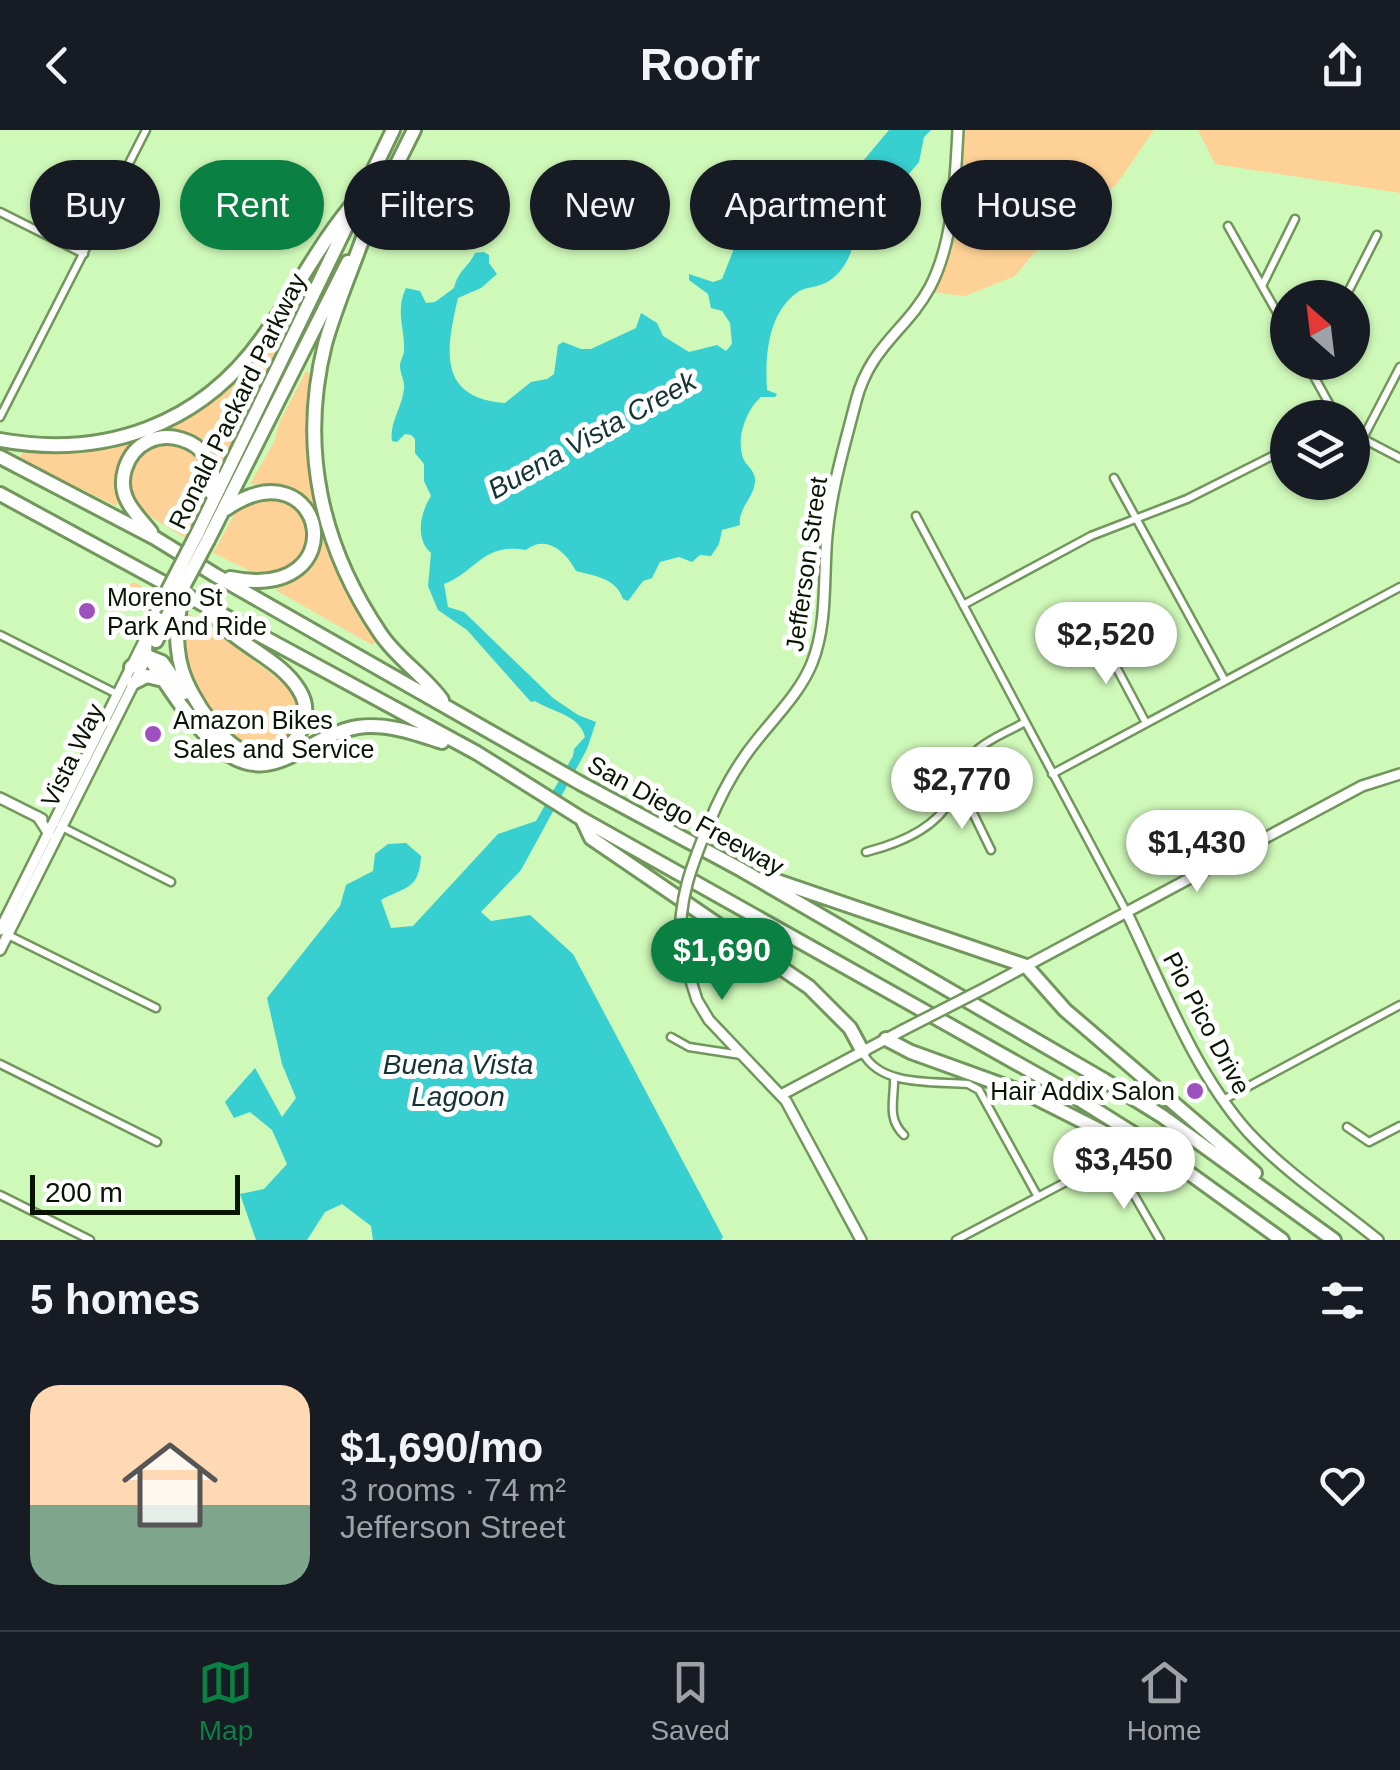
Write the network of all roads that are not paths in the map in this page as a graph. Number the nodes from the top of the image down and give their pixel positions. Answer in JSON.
{"nodes":[{"id":1,"x":146,"y":130,"type":"edge"},
{"id":2,"x":393,"y":130,"type":"edge"},
{"id":3,"x":414,"y":130,"type":"edge"},
{"id":4,"x":958,"y":130,"type":"edge"},
{"id":5,"x":378,"y":160,"type":"edge"},
{"id":6,"x":399,"y":160,"type":"edge"},
{"id":7,"x":0,"y":212,"type":"edge"},
{"id":8,"x":344,"y":214,"type":"edge"},
{"id":9,"x":1295,"y":219,"type":"dead end"},
{"id":10,"x":1228,"y":226,"type":"dead end"},
{"id":11,"x":344,"y":230,"type":"edge"},
{"id":12,"x":1377,"y":235,"type":"dead end"},
{"id":13,"x":354,"y":250,"type":"edge"},
{"id":14,"x":359,"y":250,"type":"edge"},
{"id":15,"x":84,"y":254,"type":"junction"},
{"id":16,"x":1354,"y":280,"type":"edge"},
{"id":17,"x":1263,"y":285,"type":"junction"},
{"id":18,"x":1270,"y":298,"type":"edge"},
{"id":19,"x":1400,"y":368,"type":"edge"},
{"id":20,"x":0,"y":417,"type":"edge"},
{"id":21,"x":1370,"y":425,"type":"edge"},
{"id":22,"x":0,"y":440,"type":"edge"},
{"id":23,"x":1370,"y":442,"type":"edge"},
{"id":24,"x":0,"y":457,"type":"edge"},
{"id":25,"x":1270,"y":457,"type":"edge"},
{"id":26,"x":1400,"y":458,"type":"edge"},
{"id":27,"x":1114,"y":478,"type":"dead end"},
{"id":28,"x":0,"y":494,"type":"edge"},
{"id":29,"x":224,"y":510,"type":"junction"},
{"id":30,"x":208,"y":512,"type":"junction"},
{"id":31,"x":916,"y":516,"type":"dead end"},
{"id":32,"x":1137,"y":517,"type":"junction"},
{"id":33,"x":203,"y":537,"type":"junction"},
{"id":34,"x":155,"y":538,"type":"junction"},
{"id":35,"x":215,"y":575,"type":"junction"},
{"id":36,"x":187,"y":580,"type":"joint"},
{"id":37,"x":1400,"y":587,"type":"edge"},
{"id":38,"x":962,"y":604,"type":"junction"},
{"id":39,"x":212,"y":612,"type":"junction"},
{"id":40,"x":168,"y":617,"type":"junction"},
{"id":41,"x":1098,"y":633,"type":"dead end"},
{"id":42,"x":0,"y":634,"type":"edge"},
{"id":43,"x":151,"y":638,"type":"junction"},
{"id":44,"x":148,"y":656,"type":"junction"},
{"id":45,"x":131,"y":667,"type":"junction"},
{"id":46,"x":1225,"y":680,"type":"junction"},
{"id":47,"x":133,"y":683,"type":"junction"},
{"id":48,"x":166,"y":683,"type":"junction"},
{"id":49,"x":118,"y":694,"type":"junction"},
{"id":50,"x":446,"y":706,"type":"junction"},
{"id":51,"x":201,"y":707,"type":"junction"},
{"id":52,"x":1025,"y":722,"type":"junction"},
{"id":53,"x":1146,"y":723,"type":"junction"},
{"id":54,"x":102,"y":739,"type":"junction"},
{"id":55,"x":476,"y":753,"type":"junction"},
{"id":56,"x":1052,"y":774,"type":"junction"},
{"id":57,"x":1400,"y":774,"type":"edge"},
{"id":58,"x":952,"y":797,"type":"junction"},
{"id":59,"x":0,"y":798,"type":"edge"},
{"id":60,"x":582,"y":820,"type":"junction"},
{"id":61,"x":1174,"y":824,"type":"dead end"},
{"id":62,"x":55,"y":828,"type":"junction"},
{"id":63,"x":991,"y":850,"type":"dead end"},
{"id":64,"x":866,"y":852,"type":"dead end"},
{"id":65,"x":740,"y":869,"type":"junction"},
{"id":66,"x":1201,"y":871,"type":"junction"},
{"id":67,"x":171,"y":882,"type":"dead end"},
{"id":68,"x":1126,"y":911,"type":"junction"},
{"id":69,"x":2,"y":932,"type":"edge"},
{"id":70,"x":0,"y":950,"type":"edge"},
{"id":71,"x":1026,"y":966,"type":"junction"},
{"id":72,"x":1397,"y":1007,"type":"edge"},
{"id":73,"x":156,"y":1008,"type":"dead end"},
{"id":74,"x":671,"y":1037,"type":"dead end"},
{"id":75,"x":886,"y":1039,"type":"junction"},
{"id":76,"x":863,"y":1052,"type":"junction"},
{"id":77,"x":742,"y":1055,"type":"junction"},
{"id":78,"x":0,"y":1064,"type":"edge"},
{"id":79,"x":894,"y":1077,"type":"junction"},
{"id":80,"x":781,"y":1095,"type":"junction"},
{"id":81,"x":1223,"y":1100,"type":"junction"},
{"id":82,"x":1400,"y":1126,"type":"edge"},
{"id":83,"x":1346,"y":1127,"type":"dead end"},
{"id":84,"x":904,"y":1135,"type":"dead end"},
{"id":85,"x":157,"y":1142,"type":"dead end"},
{"id":86,"x":1126,"y":1156,"type":"dead end"},
{"id":87,"x":1114,"y":1162,"type":"junction"},
{"id":88,"x":1211,"y":1186,"type":"junction"},
{"id":89,"x":0,"y":1195,"type":"edge"},
{"id":90,"x":1038,"y":1197,"type":"junction"},
{"id":91,"x":1282,"y":1200,"type":"junction"},
{"id":92,"x":90,"y":1240,"type":"edge"},
{"id":93,"x":861,"y":1240,"type":"edge"},
{"id":94,"x":956,"y":1240,"type":"edge"},
{"id":95,"x":1160,"y":1240,"type":"edge"},
{"id":96,"x":1282,"y":1240,"type":"edge"},
{"id":97,"x":1334,"y":1240,"type":"edge"},
{"id":98,"x":1378,"y":1240,"type":"edge"}],
"edges":[{"from":1,"to":15,"type":"street"},
{"from":2,"to":5,"type":"highway","name":"Ronald Packard Parkway"},
{"from":3,"to":6,"type":"highway","name":"Ronald Packard Parkway"},
{"from":4,"to":77,"type":"main road","name":"Jefferson Street","bridge":true},
{"from":7,"to":15,"type":"street"},
{"from":8,"to":22,"type":"highway"},
{"from":9,"to":17,"type":"street"},
{"from":10,"to":17,"type":"street"},
{"from":11,"to":30,"type":"highway","name":"Ronald Packard Parkway"},
{"from":12,"to":16,"type":"street"},
{"from":13,"to":29,"type":"highway","name":"Ronald Packard Parkway"},
{"from":14,"to":50,"type":"highway"},
{"from":15,"to":20,"type":"street"},
{"from":17,"to":18,"type":"street"},
{"from":19,"to":21,"type":"street"},
{"from":23,"to":26,"type":"street"},
{"from":24,"to":34,"type":"highway","name":"San Diego Freeway"},
{"from":25,"to":32,"type":"street"},
{"from":27,"to":32,"type":"street"},
{"from":28,"to":39,"type":"highway"},
{"from":29,"to":33,"type":"highway","name":"Ronald Packard Parkway"},
{"from":29,"to":35,"type":"highway"},
{"from":30,"to":33,"type":"highway","name":"Ronald Packard Parkway"},
{"from":30,"to":34,"type":"highway"},
{"from":31,"to":38,"type":"street","name":"Pio Pico Drive"},
{"from":32,"to":38,"type":"street"},
{"from":32,"to":46,"type":"street"},
{"from":33,"to":36,"type":"highway","name":"Ronald Packard Parkway","bridge":true},
{"from":33,"to":40,"type":"highway","name":"Ronald Packard Parkway","bridge":true},
{"from":34,"to":35,"type":"highway","name":"San Diego Freeway"},
{"from":35,"to":50,"type":"highway","name":"San Diego Freeway"},
{"from":36,"to":40,"type":"highway","name":"Vista Way","bridge":true},
{"from":37,"to":46,"type":"street"},
{"from":38,"to":52,"type":"street","name":"Pio Pico Drive"},
{"from":39,"to":51,"type":"highway"},
{"from":39,"to":55,"type":"highway"},
{"from":40,"to":43,"type":"highway","name":"Vista Way"},
{"from":40,"to":51,"type":"highway"},
{"from":41,"to":53,"type":"street"},
{"from":42,"to":49,"type":"street"},
{"from":43,"to":44,"type":"highway"},
{"from":43,"to":45,"type":"main road","name":"Vista Way"},
{"from":44,"to":45,"type":"highway"},
{"from":44,"to":47,"type":"main road","name":"Vista Way"},
{"from":44,"to":48,"type":"highway"},
{"from":44,"to":51,"type":"highway"},
{"from":45,"to":49,"type":"main road","name":"Vista Way"},
{"from":46,"to":53,"type":"street"},
{"from":47,"to":48,"type":"highway"},
{"from":47,"to":54,"type":"main road","name":"Vista Way"},
{"from":48,"to":55,"type":"highway"},
{"from":49,"to":54,"type":"main road","name":"Vista Way"},
{"from":50,"to":65,"type":"highway","name":"San Diego Freeway"},
{"from":52,"to":56,"type":"street","name":"Pio Pico Drive"},
{"from":52,"to":58,"type":"street"},
{"from":53,"to":56,"type":"street"},
{"from":54,"to":62,"type":"main road","name":"Vista Way"},
{"from":55,"to":60,"type":"highway"},
{"from":56,"to":68,"type":"street","name":"Pio Pico Drive"},
{"from":57,"to":66,"type":"main road"},
{"from":58,"to":63,"type":"street"},
{"from":58,"to":64,"type":"street"},
{"from":59,"to":62,"type":"main road"},
{"from":60,"to":76,"type":"highway"},
{"from":60,"to":88,"type":"highway"},
{"from":61,"to":66,"type":"street"},
{"from":62,"to":67,"type":"street"},
{"from":62,"to":69,"type":"main road","name":"Vista Way"},
{"from":65,"to":71,"type":"highway"},
{"from":65,"to":91,"type":"highway","name":"San Diego Freeway"},
{"from":66,"to":68,"type":"main road"},
{"from":68,"to":71,"type":"main road"},
{"from":68,"to":81,"type":"main road","name":"Pio Pico Drive"},
{"from":69,"to":70,"type":"main road","name":"Vista Way"},
{"from":69,"to":73,"type":"street"},
{"from":71,"to":75,"type":"main road","bridge":true},
{"from":71,"to":91,"type":"highway"},
{"from":72,"to":81,"type":"street"},
{"from":74,"to":77,"type":"street"},
{"from":75,"to":76,"type":"main road"},
{"from":75,"to":88,"type":"highway"},
{"from":76,"to":79,"type":"street"},
{"from":76,"to":80,"type":"main road"},
{"from":77,"to":80,"type":"main road","name":"Jefferson Street"},
{"from":78,"to":85,"type":"street"},
{"from":79,"to":84,"type":"street"},
{"from":79,"to":90,"type":"street"},
{"from":80,"to":93,"type":"main road","name":"Jefferson Street"},
{"from":81,"to":98,"type":"main road","name":"Pio Pico Drive"},
{"from":82,"to":83,"type":"street"},
{"from":86,"to":87,"type":"street"},
{"from":87,"to":90,"type":"street"},
{"from":87,"to":95,"type":"street"},
{"from":88,"to":96,"type":"highway"},
{"from":89,"to":92,"type":"street"},
{"from":90,"to":94,"type":"street"},
{"from":91,"to":97,"type":"highway","name":"San Diego Freeway"}]}
